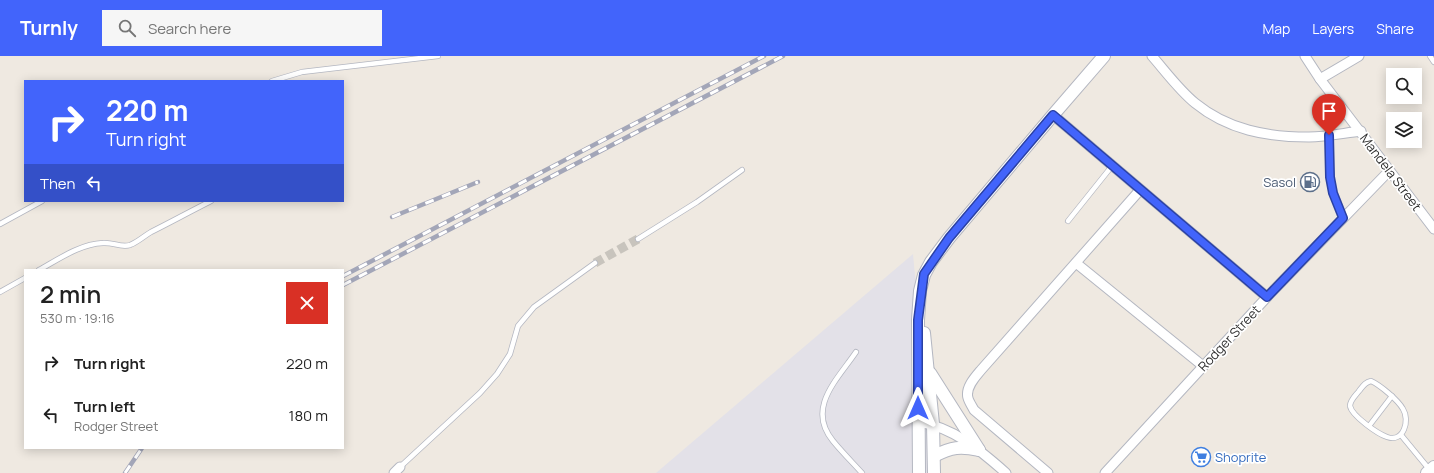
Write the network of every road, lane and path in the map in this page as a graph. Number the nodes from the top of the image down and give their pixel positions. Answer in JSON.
{"nodes":[{"id":1,"x":438,"y":56,"type":"edge"},
{"id":2,"x":1104,"y":56,"type":"edge"},
{"id":3,"x":1152,"y":56,"type":"edge"},
{"id":4,"x":1305,"y":56,"type":"edge"},
{"id":5,"x":1359,"y":56,"type":"edge"},
{"id":6,"x":1430,"y":56,"type":"edge"},
{"id":7,"x":1434,"y":62,"type":"edge"},
{"id":8,"x":1320,"y":79,"type":"junction"},
{"id":9,"x":275,"y":80,"type":"edge"},
{"id":10,"x":1053,"y":115,"type":"junction"},
{"id":11,"x":1361,"y":132,"type":"junction"},
{"id":12,"x":1329,"y":135,"type":"junction"},
{"id":13,"x":1112,"y":166,"type":"junction"},
{"id":14,"x":742,"y":170,"type":"dead end"},
{"id":15,"x":1389,"y":171,"type":"junction"},
{"id":16,"x":1140,"y":190,"type":"junction"},
{"id":17,"x":40,"y":202,"type":"edge"},
{"id":18,"x":209,"y":202,"type":"edge"},
{"id":19,"x":1343,"y":218,"type":"junction"},
{"id":20,"x":1068,"y":221,"type":"dead end"},
{"id":21,"x":0,"y":224,"type":"edge"},
{"id":22,"x":1434,"y":229,"type":"edge"},
{"id":23,"x":638,"y":239,"type":"tunnel mouth"},
{"id":24,"x":595,"y":263,"type":"tunnel mouth"},
{"id":25,"x":1076,"y":263,"type":"junction"},
{"id":26,"x":41,"y":269,"type":"edge"},
{"id":27,"x":24,"y":279,"type":"edge"},
{"id":28,"x":0,"y":292,"type":"edge"},
{"id":29,"x":1267,"y":297,"type":"junction"},
{"id":30,"x":919,"y":312,"type":"junction"},
{"id":31,"x":856,"y":352,"type":"dead end"},
{"id":32,"x":1203,"y":366,"type":"junction"},
{"id":33,"x":929,"y":371,"type":"junction"},
{"id":34,"x":1392,"y":396,"type":"junction"},
{"id":35,"x":918,"y":422,"type":"junction"},
{"id":36,"x":933,"y":424,"type":"junction"},
{"id":37,"x":1369,"y":426,"type":"junction"},
{"id":38,"x":1401,"y":434,"type":"junction"},
{"id":39,"x":979,"y":450,"type":"junction"},
{"id":40,"x":934,"y":456,"type":"junction"},
{"id":41,"x":397,"y":470,"type":"edge"},
{"id":42,"x":1430,"y":470,"type":"edge"},
{"id":43,"x":862,"y":473,"type":"edge"},
{"id":44,"x":919,"y":473,"type":"edge"},
{"id":45,"x":934,"y":473,"type":"edge"},
{"id":46,"x":1006,"y":473,"type":"edge"},
{"id":47,"x":1048,"y":473,"type":"edge"},
{"id":48,"x":1105,"y":473,"type":"edge"}],
"edges":[{"from":1,"to":9,"type":"lane"},
{"from":2,"to":10,"type":"main road"},
{"from":3,"to":12,"type":"street"},
{"from":4,"to":8,"type":"street","name":"Mandela Street"},
{"from":5,"to":8,"type":"street"},
{"from":6,"to":7,"type":"lane"},
{"from":8,"to":11,"type":"street","name":"Mandela Street"},
{"from":10,"to":13,"type":"street"},
{"from":10,"to":30,"type":"main road"},
{"from":11,"to":12,"type":"street"},
{"from":11,"to":15,"type":"street","name":"Mandela Street"},
{"from":12,"to":19,"type":"lane"},
{"from":13,"to":16,"type":"street"},
{"from":13,"to":20,"type":"lane"},
{"from":14,"to":23,"type":"lane"},
{"from":15,"to":19,"type":"street","name":"Rodger Street"},
{"from":15,"to":22,"type":"street","name":"Mandela Street"},
{"from":16,"to":25,"type":"street"},
{"from":16,"to":29,"type":"street"},
{"from":17,"to":21,"type":"lane"},
{"from":18,"to":26,"type":"lane"},
{"from":19,"to":29,"type":"street","name":"Rodger Street"},
{"from":24,"to":41,"type":"lane"},
{"from":25,"to":32,"type":"street"},
{"from":25,"to":47,"type":"street"},
{"from":27,"to":28,"type":"lane"},
{"from":29,"to":32,"type":"street","name":"Rodger Street"},
{"from":30,"to":33,"type":"main road"},
{"from":30,"to":35,"type":"main road"},
{"from":31,"to":43,"type":"lane"},
{"from":32,"to":48,"type":"street","name":"Rodger Street"},
{"from":33,"to":36,"type":"main road"},
{"from":33,"to":39,"type":"main road"},
{"from":34,"to":37,"type":"lane"},
{"from":34,"to":37,"type":"lane"},
{"from":34,"to":38,"type":"lane"},
{"from":35,"to":36,"type":"street"},
{"from":35,"to":44,"type":"main road"},
{"from":36,"to":39,"type":"street"},
{"from":36,"to":40,"type":"main road"},
{"from":37,"to":38,"type":"lane"},
{"from":38,"to":42,"type":"lane"},
{"from":39,"to":40,"type":"main road"},
{"from":39,"to":46,"type":"street"},
{"from":40,"to":45,"type":"main road"}]}
